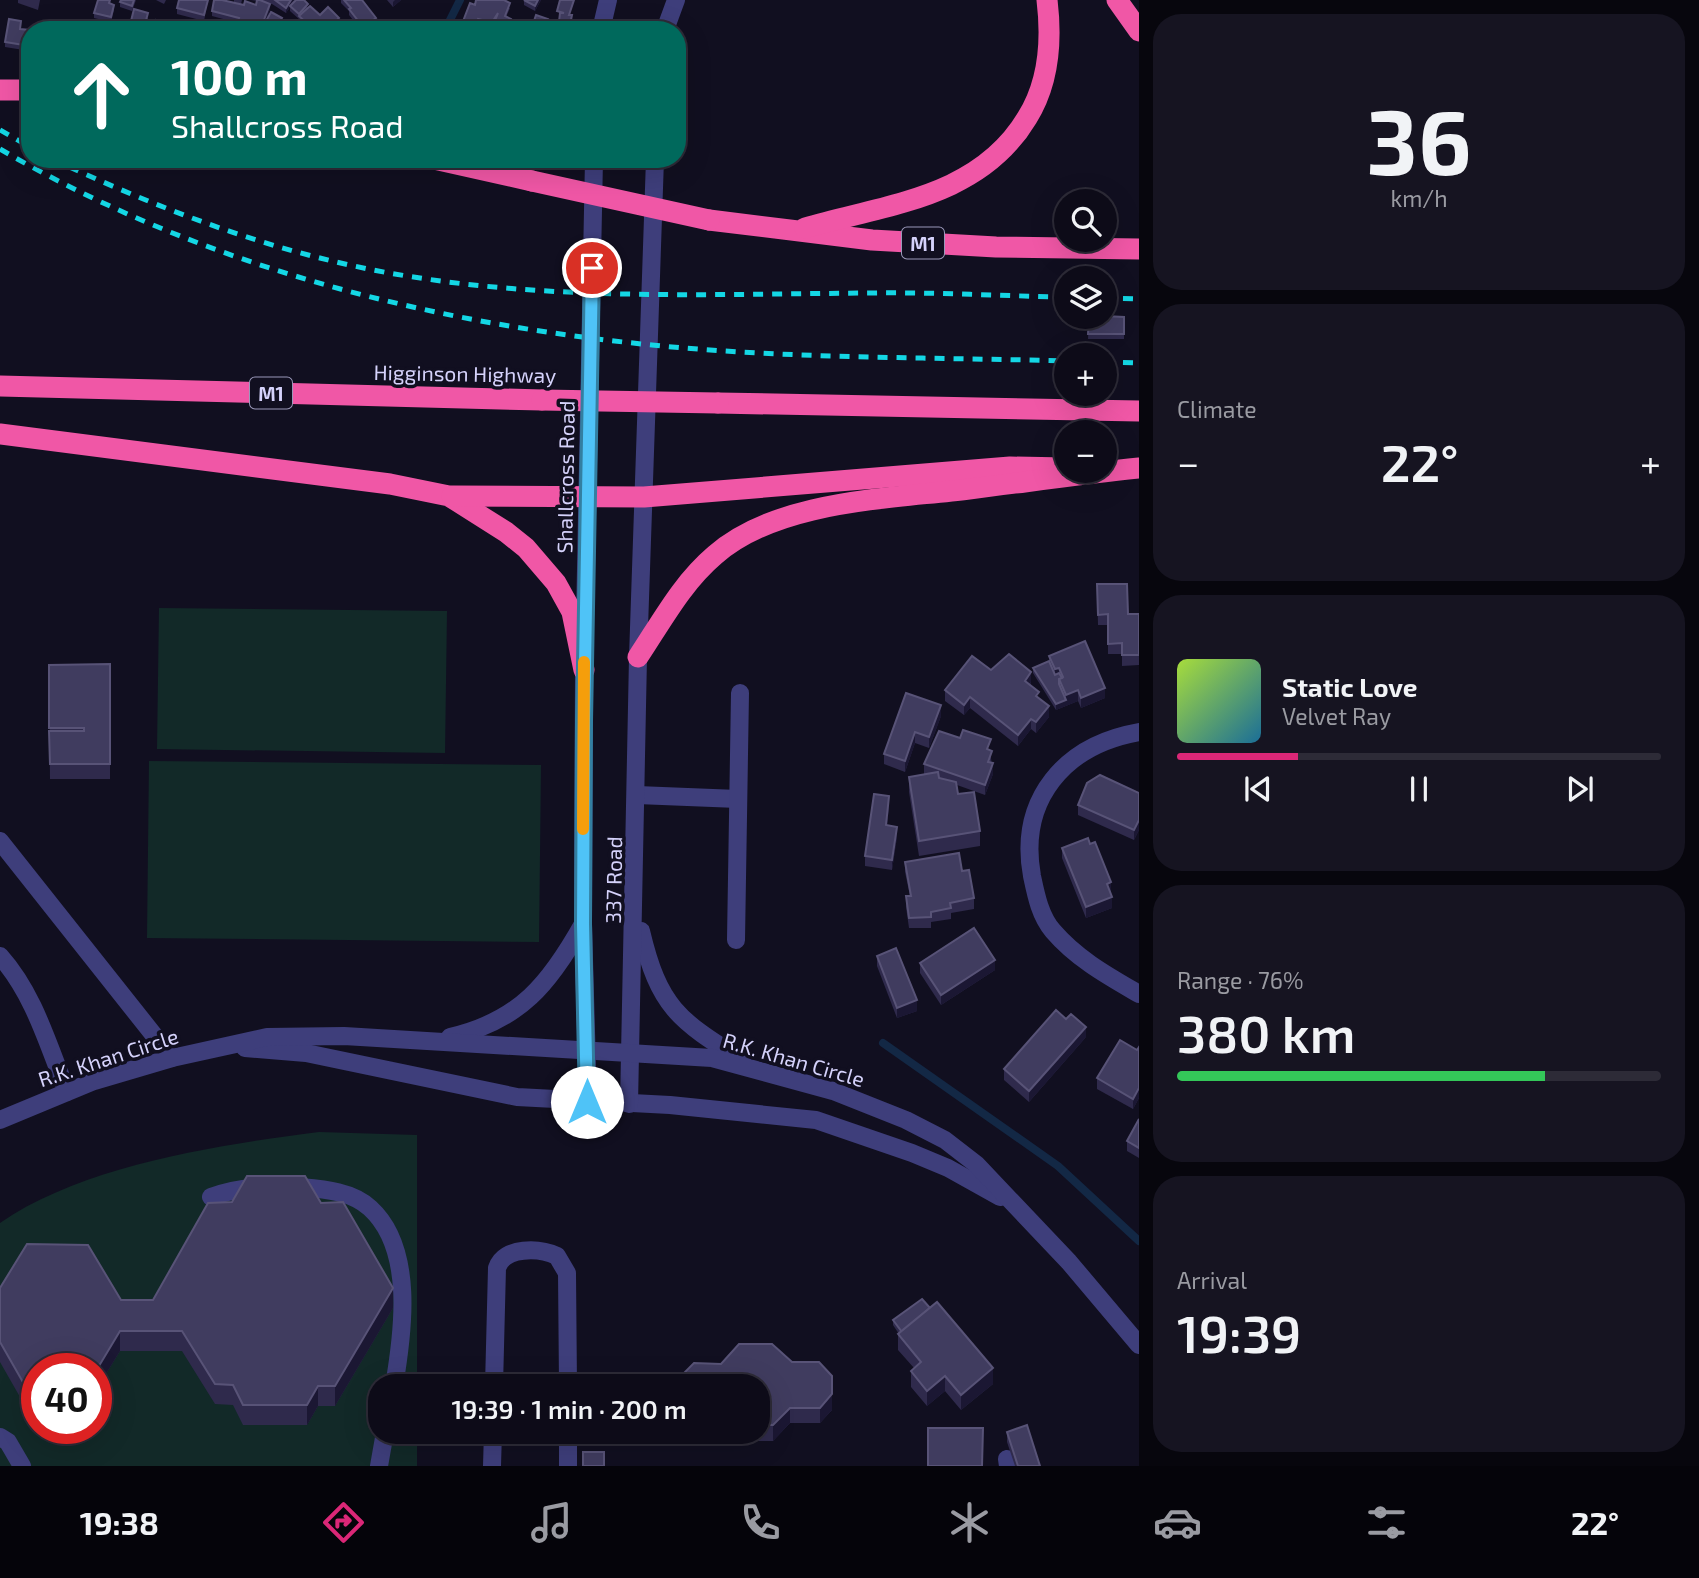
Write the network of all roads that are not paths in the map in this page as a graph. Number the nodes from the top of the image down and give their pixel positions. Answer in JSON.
{"nodes":[{"id":1,"x":608,"y":0,"type":"edge"},
{"id":2,"x":676,"y":0,"type":"edge"},
{"id":3,"x":1047,"y":0,"type":"edge"},
{"id":4,"x":1117,"y":0,"type":"edge"},
{"id":5,"x":603,"y":21,"type":"edge"},
{"id":6,"x":668,"y":21,"type":"edge"},
{"id":7,"x":1139,"y":31,"type":"edge"},
{"id":8,"x":0,"y":90,"type":"edge"},
{"id":9,"x":21,"y":90,"type":"edge"},
{"id":10,"x":474,"y":168,"type":"edge"},
{"id":11,"x":594,"y":168,"type":"edge"},
{"id":12,"x":655,"y":168,"type":"edge"},
{"id":13,"x":796,"y":231,"type":"junction"},
{"id":14,"x":1139,"y":248,"type":"edge"},
{"id":15,"x":0,"y":386,"type":"edge"},
{"id":16,"x":1139,"y":411,"type":"edge"},
{"id":17,"x":0,"y":433,"type":"edge"},
{"id":18,"x":1054,"y":468,"type":"edge"},
{"id":19,"x":1122,"y":469,"type":"edge"},
{"id":20,"x":449,"y":496,"type":"junction"},
{"id":21,"x":644,"y":497,"type":"junction"},
{"id":22,"x":587,"y":499,"type":"junction"},
{"id":23,"x":638,"y":657,"type":"junction"},
{"id":24,"x":584,"y":670,"type":"junction"},
{"id":25,"x":740,"y":693,"type":"dead end"},
{"id":26,"x":1139,"y":732,"type":"edge"},
{"id":27,"x":637,"y":795,"type":"junction"},
{"id":28,"x":738,"y":799,"type":"junction"},
{"id":29,"x":1,"y":842,"type":"edge"},
{"id":30,"x":635,"y":907,"type":"junction"},
{"id":31,"x":583,"y":924,"type":"junction"},
{"id":32,"x":736,"y":940,"type":"dead end"},
{"id":33,"x":0,"y":956,"type":"edge"},
{"id":34,"x":1139,"y":994,"type":"edge"},
{"id":35,"x":433,"y":1042,"type":"junction"},
{"id":36,"x":233,"y":1047,"type":"junction"},
{"id":37,"x":588,"y":1048,"type":"junction"},
{"id":38,"x":630,"y":1051,"type":"junction"},
{"id":39,"x":172,"y":1058,"type":"junction"},
{"id":40,"x":752,"y":1066,"type":"junction"},
{"id":41,"x":67,"y":1092,"type":"junction"},
{"id":42,"x":587,"y":1102,"type":"junction"},
{"id":43,"x":629,"y":1104,"type":"junction"},
{"id":44,"x":0,"y":1120,"type":"edge"},
{"id":45,"x":211,"y":1197,"type":"dead end"},
{"id":46,"x":1016,"y":1206,"type":"junction"},
{"id":47,"x":1139,"y":1345,"type":"edge"},
{"id":48,"x":396,"y":1374,"type":"edge"},
{"id":49,"x":494,"y":1374,"type":"edge"},
{"id":50,"x":568,"y":1374,"type":"edge"},
{"id":51,"x":0,"y":1437,"type":"edge"},
{"id":52,"x":384,"y":1444,"type":"edge"},
{"id":53,"x":493,"y":1444,"type":"edge"},
{"id":54,"x":568,"y":1444,"type":"edge"},
{"id":55,"x":22,"y":1466,"type":"edge"},
{"id":56,"x":379,"y":1466,"type":"edge"},
{"id":57,"x":492,"y":1466,"type":"edge"},
{"id":58,"x":568,"y":1466,"type":"edge"}],
"edges":[{"from":1,"to":5,"type":"street"},
{"from":2,"to":6,"type":"street"},
{"from":3,"to":13,"type":"highway"},
{"from":4,"to":7,"type":"highway"},
{"from":8,"to":9,"type":"highway"},
{"from":10,"to":13,"type":"highway","number":"M1","bridge":true},
{"from":11,"to":22,"type":"street","name":"Shallcross Road"},
{"from":12,"to":21,"type":"street"},
{"from":13,"to":14,"type":"highway","number":"M1"},
{"from":15,"to":16,"type":"highway","name":"Higginson Highway","number":"M1","bridge":true},
{"from":17,"to":20,"type":"highway"},
{"from":18,"to":21,"type":"highway"},
{"from":19,"to":23,"type":"highway"},
{"from":20,"to":22,"type":"highway"},
{"from":20,"to":24,"type":"highway"},
{"from":21,"to":22,"type":"highway"},
{"from":21,"to":23,"type":"street"},
{"from":22,"to":24,"type":"street","name":"Shallcross Road"},
{"from":23,"to":27,"type":"street","name":"337 Road"},
{"from":24,"to":31,"type":"street","name":"337 Road"},
{"from":25,"to":28,"type":"street"},
{"from":26,"to":34,"type":"street"},
{"from":27,"to":28,"type":"street"},
{"from":27,"to":30,"type":"street","name":"337 Road"},
{"from":28,"to":32,"type":"street"},
{"from":29,"to":39,"type":"street"},
{"from":30,"to":38,"type":"street","name":"337 Road"},
{"from":30,"to":40,"type":"street"},
{"from":31,"to":35,"type":"street"},
{"from":31,"to":37,"type":"street","name":"337 Road"},
{"from":33,"to":41,"type":"street"},
{"from":35,"to":36,"type":"street","name":"R.K. Khan Circle"},
{"from":35,"to":37,"type":"street","name":"R.K. Khan Circle"},
{"from":36,"to":39,"type":"street","name":"R.K. Khan Circle"},
{"from":36,"to":42,"type":"street","name":"R.K. Khan Circle"},
{"from":37,"to":38,"type":"street","name":"R.K. Khan Circle"},
{"from":37,"to":42,"type":"street","name":"337 Road"},
{"from":38,"to":40,"type":"street","name":"R.K. Khan Circle"},
{"from":38,"to":43,"type":"street","name":"337 Road"},
{"from":39,"to":41,"type":"street","name":"R.K. Khan Circle"},
{"from":40,"to":46,"type":"street","name":"R.K. Khan Circle"},
{"from":41,"to":44,"type":"street","name":"R.K. Khan Circle"},
{"from":42,"to":43,"type":"street","name":"R.K. Khan Circle"},
{"from":43,"to":46,"type":"street","name":"R.K. Khan Circle"},
{"from":45,"to":48,"type":"street"},
{"from":46,"to":47,"type":"street","name":"R.K. Khan Circle"},
{"from":49,"to":50,"type":"street"},
{"from":51,"to":55,"type":"street"},
{"from":52,"to":56,"type":"street"},
{"from":53,"to":57,"type":"street"},
{"from":54,"to":58,"type":"street"}]}
